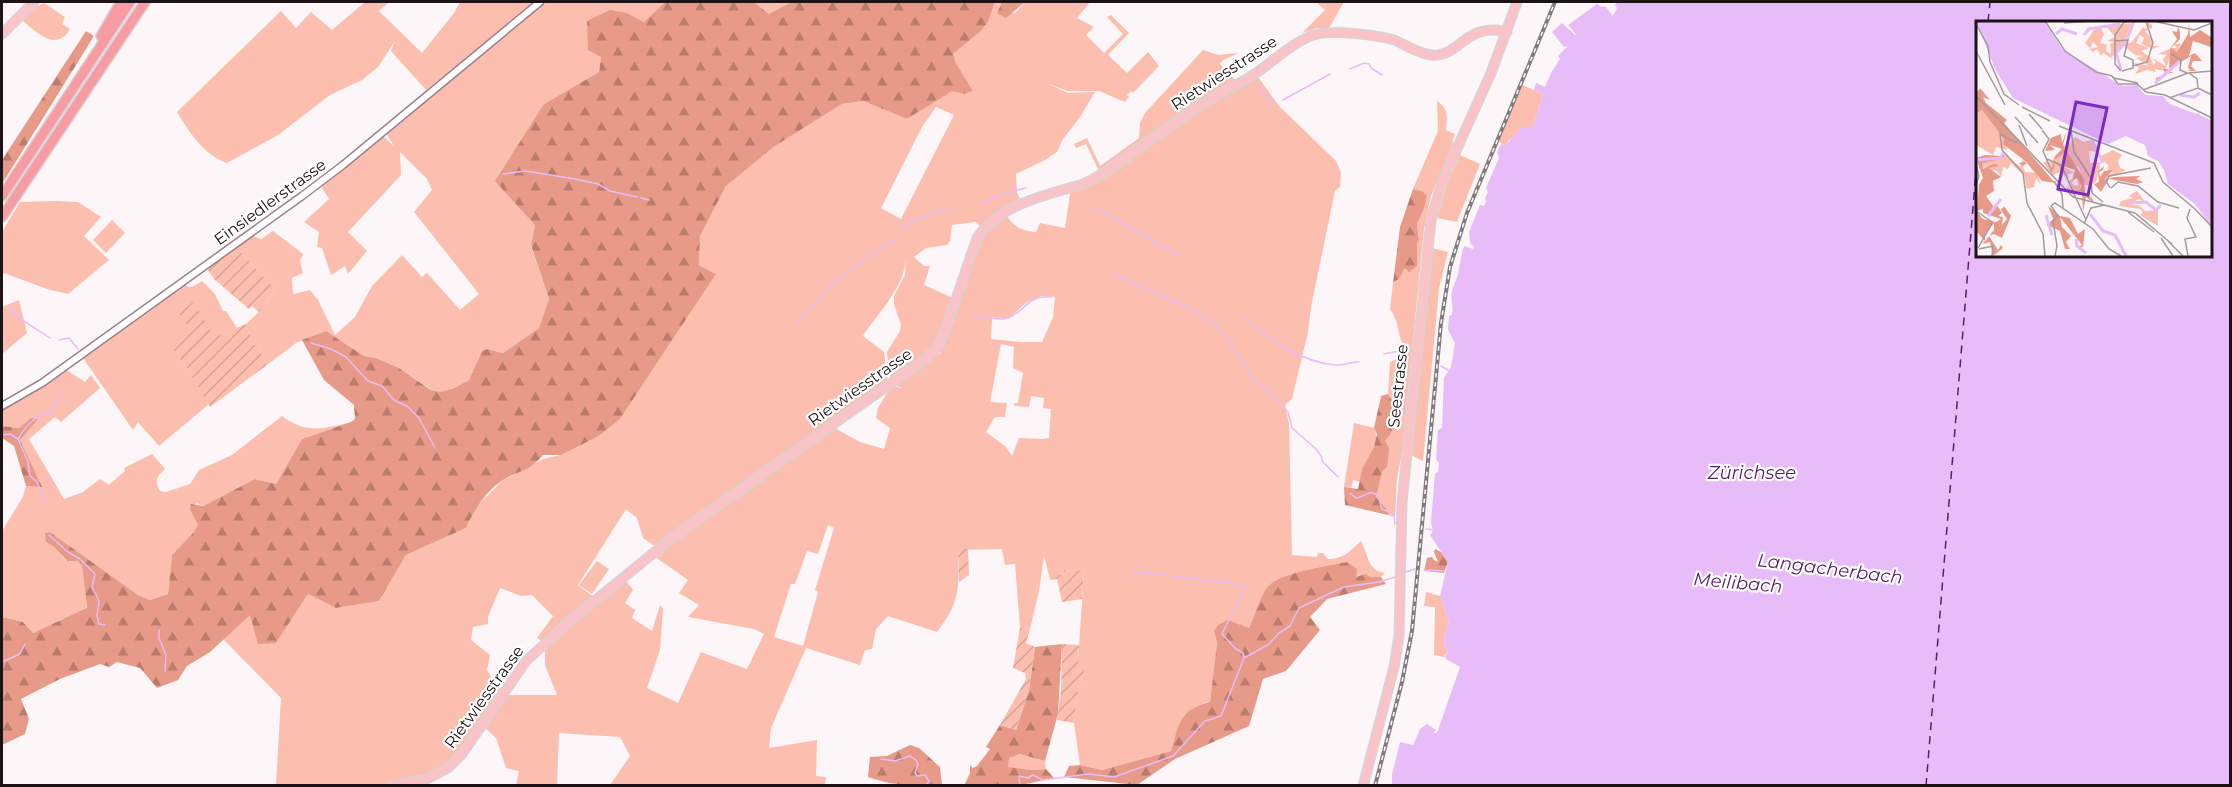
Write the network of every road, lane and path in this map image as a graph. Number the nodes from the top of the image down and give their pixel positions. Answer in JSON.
{"nodes":[{"id":1,"x":34,"y":2,"type":"edge"},
{"id":2,"x":121,"y":2,"type":"edge"},
{"id":3,"x":130,"y":2,"type":"edge"},
{"id":4,"x":144,"y":2,"type":"edge"},
{"id":5,"x":150,"y":2,"type":"edge"},
{"id":6,"x":540,"y":2,"type":"edge"},
{"id":7,"x":1516,"y":2,"type":"edge"},
{"id":8,"x":1506,"y":32,"type":"junction"},
{"id":9,"x":2,"y":34,"type":"edge"},
{"id":10,"x":120,"y":38,"type":"junction"},
{"id":11,"x":56,"y":112,"type":"junction"},
{"id":12,"x":2,"y":196,"type":"edge"},
{"id":13,"x":2,"y":217,"type":"edge"},
{"id":14,"x":2,"y":406,"type":"edge"},
{"id":15,"x":393,"y":786,"type":"edge"},
{"id":16,"x":1363,"y":786,"type":"edge"}],
"edges":[{"from":1,"to":9,"type":"main road"},
{"from":2,"to":11,"type":"highway"},
{"from":3,"to":11,"type":"highway"},
{"from":4,"to":10,"type":"highway"},
{"from":5,"to":10,"type":"highway"},
{"from":6,"to":14,"type":"street","name":"Einsiedlerstrasse"},
{"from":7,"to":8,"type":"main road","name":"Seestrasse"},
{"from":8,"to":15,"type":"main road","name":"Rietwiesstrasse"},
{"from":8,"to":16,"type":"main road","name":"Seestrasse"},
{"from":10,"to":13,"type":"highway"},
{"from":11,"to":12,"type":"highway"}]}
